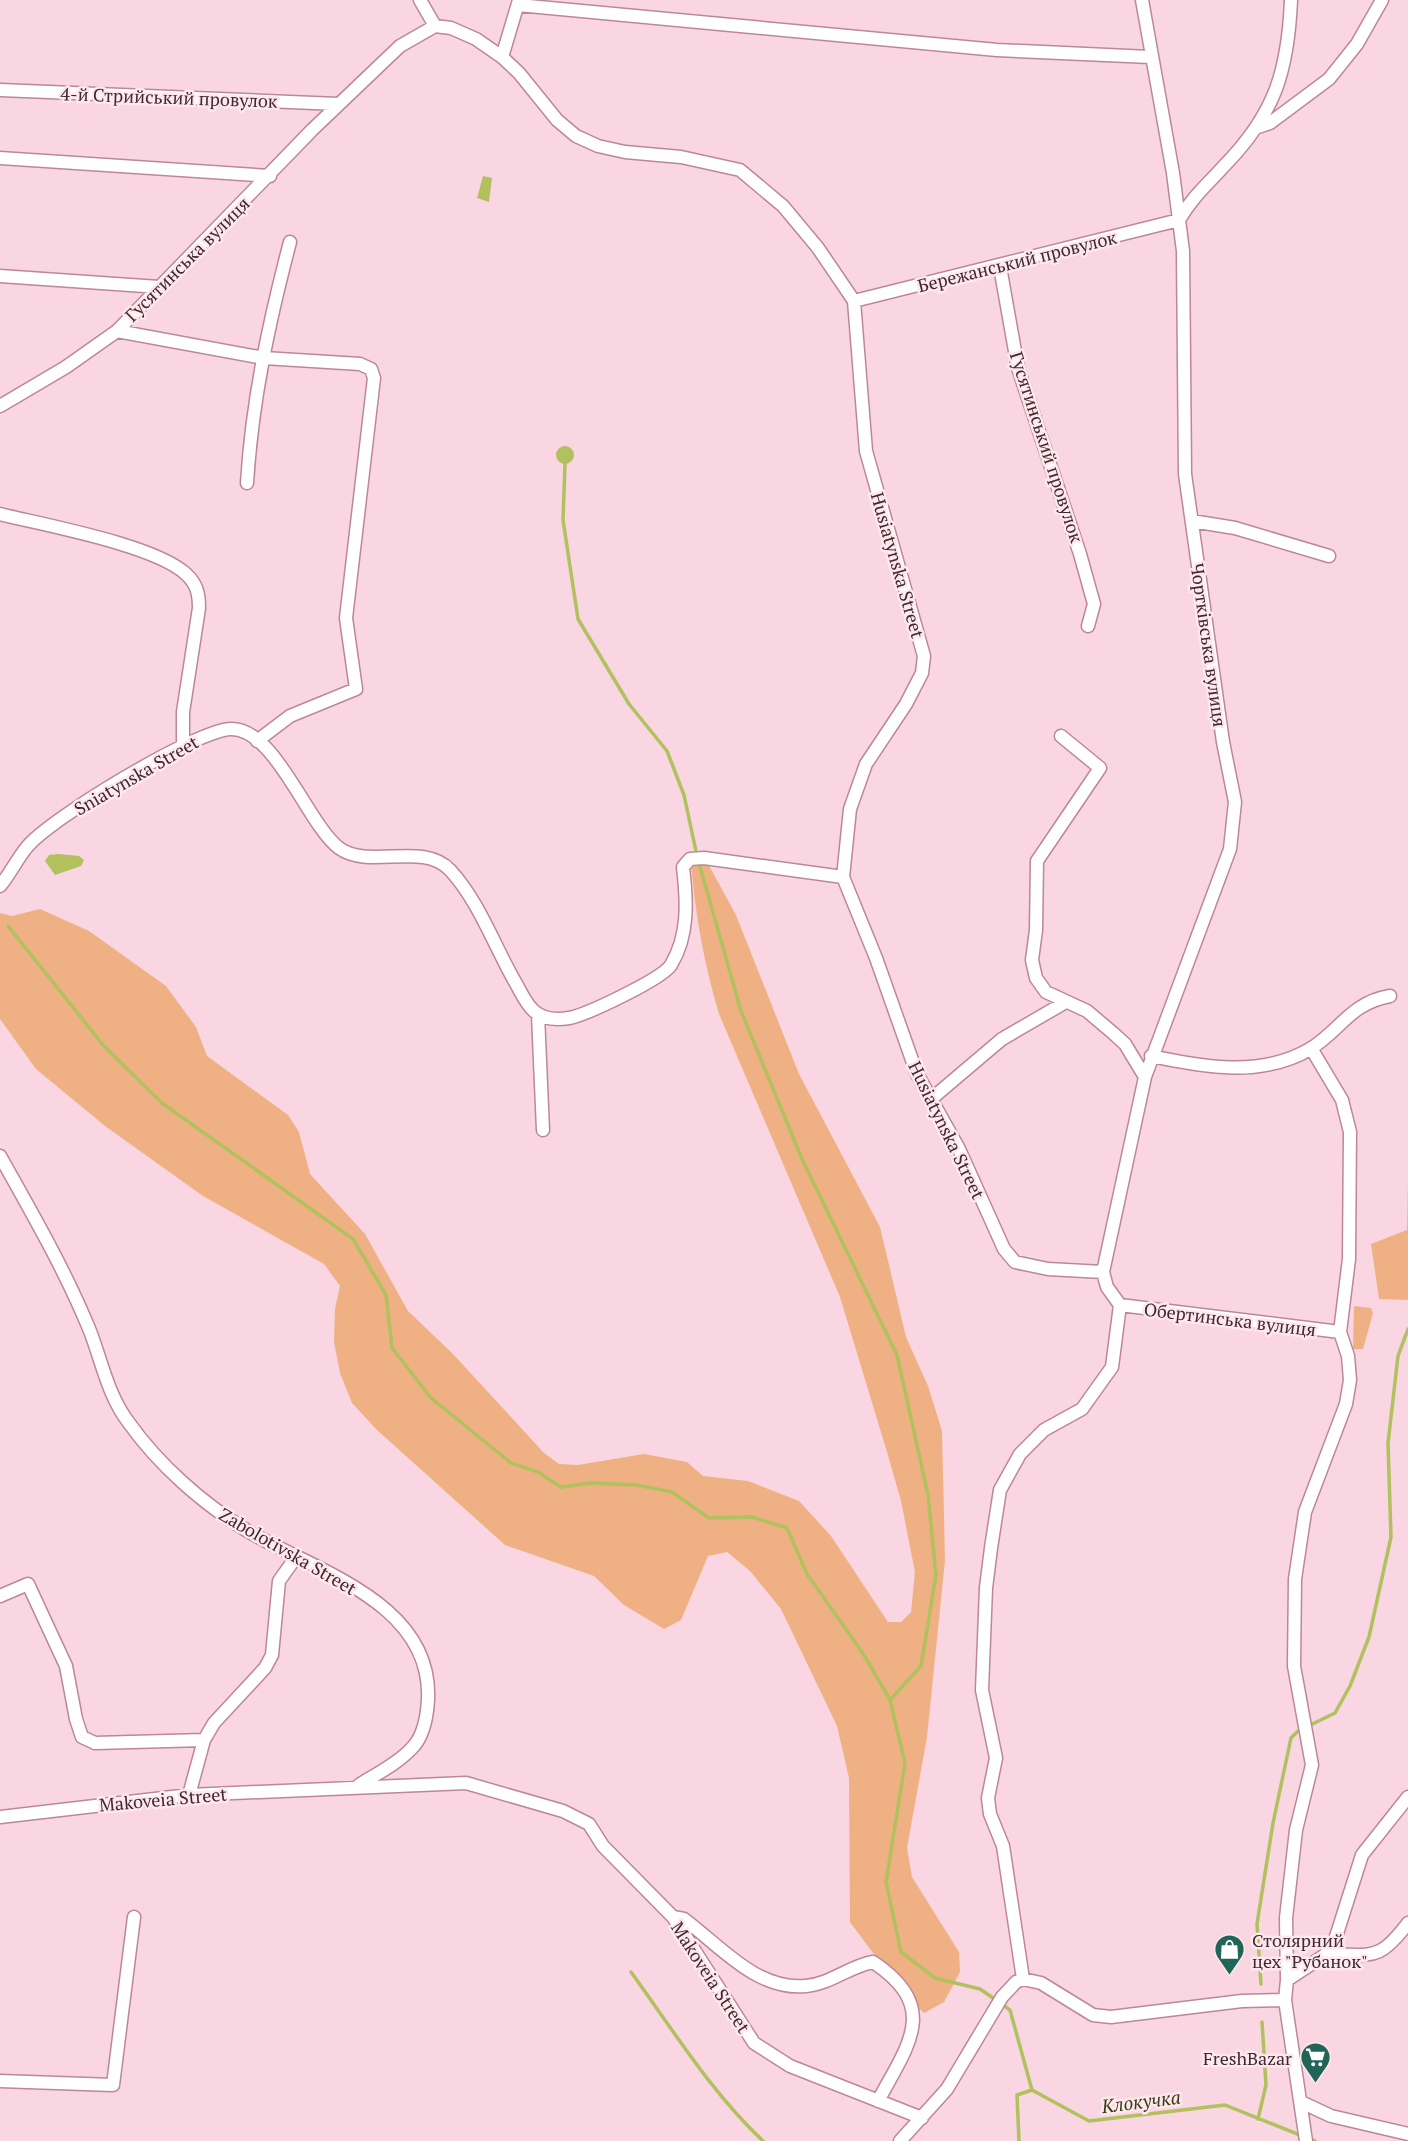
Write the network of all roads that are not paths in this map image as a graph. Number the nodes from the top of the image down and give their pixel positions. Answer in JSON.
{"nodes":[{"id":1,"x":420,"y":0,"type":"edge"},
{"id":2,"x":1142,"y":0,"type":"edge"},
{"id":3,"x":1291,"y":0,"type":"edge"},
{"id":4,"x":1382,"y":0,"type":"edge"},
{"id":5,"x":518,"y":2,"type":"edge"},
{"id":6,"x":435,"y":26,"type":"junction"},
{"id":7,"x":502,"y":57,"type":"junction"},
{"id":8,"x":1150,"y":57,"type":"junction"},
{"id":9,"x":0,"y":90,"type":"edge"},
{"id":10,"x":338,"y":104,"type":"junction"},
{"id":11,"x":1258,"y":127,"type":"junction"},
{"id":12,"x":0,"y":158,"type":"edge"},
{"id":13,"x":270,"y":176,"type":"junction"},
{"id":14,"x":1179,"y":220,"type":"junction"},
{"id":15,"x":290,"y":242,"type":"dead end"},
{"id":16,"x":1000,"y":267,"type":"junction"},
{"id":17,"x":0,"y":276,"type":"edge"},
{"id":18,"x":159,"y":287,"type":"junction"},
{"id":19,"x":854,"y":301,"type":"junction"},
{"id":20,"x":117,"y":331,"type":"junction"},
{"id":21,"x":264,"y":358,"type":"junction"},
{"id":22,"x":0,"y":406,"type":"edge"},
{"id":23,"x":247,"y":484,"type":"dead end"},
{"id":24,"x":0,"y":514,"type":"edge"},
{"id":25,"x":1192,"y":521,"type":"junction"},
{"id":26,"x":1329,"y":556,"type":"dead end"},
{"id":27,"x":1088,"y":626,"type":"dead end"},
{"id":28,"x":1061,"y":736,"type":"dead end"},
{"id":29,"x":257,"y":741,"type":"junction"},
{"id":30,"x":183,"y":745,"type":"junction"},
{"id":31,"x":843,"y":877,"type":"junction"},
{"id":32,"x":0,"y":886,"type":"edge"},
{"id":33,"x":1390,"y":996,"type":"dead end"},
{"id":34,"x":1064,"y":1003,"type":"junction"},
{"id":35,"x":538,"y":1015,"type":"junction"},
{"id":36,"x":1311,"y":1048,"type":"junction"},
{"id":37,"x":1151,"y":1056,"type":"junction"},
{"id":38,"x":1145,"y":1077,"type":"junction"},
{"id":39,"x":930,"y":1100,"type":"junction"},
{"id":40,"x":543,"y":1130,"type":"dead end"},
{"id":41,"x":0,"y":1156,"type":"edge"},
{"id":42,"x":1103,"y":1272,"type":"junction"},
{"id":43,"x":1120,"y":1305,"type":"junction"},
{"id":44,"x":1340,"y":1332,"type":"junction"},
{"id":45,"x":296,"y":1557,"type":"junction"},
{"id":46,"x":0,"y":1596,"type":"edge"},
{"id":47,"x":204,"y":1740,"type":"junction"},
{"id":48,"x":359,"y":1785,"type":"junction"},
{"id":49,"x":189,"y":1795,"type":"junction"},
{"id":50,"x":1408,"y":1797,"type":"edge"},
{"id":51,"x":0,"y":1816,"type":"edge"},
{"id":52,"x":134,"y":1917,"type":"dead end"},
{"id":53,"x":673,"y":1917,"type":"junction"},
{"id":54,"x":1408,"y":1923,"type":"edge"},
{"id":55,"x":1325,"y":1955,"type":"junction"},
{"id":56,"x":1023,"y":1979,"type":"junction"},
{"id":57,"x":1287,"y":1980,"type":"junction"},
{"id":58,"x":1285,"y":2000,"type":"junction"},
{"id":59,"x":0,"y":2081,"type":"edge"},
{"id":60,"x":878,"y":2101,"type":"junction"},
{"id":61,"x":1301,"y":2102,"type":"junction"},
{"id":62,"x":922,"y":2118,"type":"junction"},
{"id":63,"x":1408,"y":2134,"type":"edge"},
{"id":64,"x":900,"y":2141,"type":"edge"},
{"id":65,"x":1306,"y":2141,"type":"edge"}],
"edges":[{"from":1,"to":6,"type":"street"},
{"from":2,"to":8,"type":"street","name":"Чортківська вулиця"},
{"from":3,"to":11,"type":"street"},
{"from":4,"to":11,"type":"street"},
{"from":5,"to":7,"type":"street"},
{"from":5,"to":8,"type":"street"},
{"from":6,"to":7,"type":"street"},
{"from":6,"to":10,"type":"street","name":"Гусятинська вулиця"},
{"from":7,"to":19,"type":"street"},
{"from":8,"to":14,"type":"street","name":"Чортківська вулиця"},
{"from":9,"to":10,"type":"street","name":"4-й Стрийський провулок"},
{"from":10,"to":13,"type":"street","name":"Гусятинська вулиця"},
{"from":11,"to":14,"type":"street"},
{"from":12,"to":13,"type":"street"},
{"from":13,"to":18,"type":"street","name":"Гусятинська вулиця"},
{"from":14,"to":16,"type":"street","name":"Бережанський провулок"},
{"from":14,"to":25,"type":"street","name":"Чортківська вулиця"},
{"from":15,"to":21,"type":"street"},
{"from":16,"to":19,"type":"street","name":"Бережанський провулок"},
{"from":16,"to":27,"type":"street","name":"Гусятинський провулок"},
{"from":17,"to":18,"type":"street"},
{"from":18,"to":20,"type":"street","name":"Гусятинська вулиця"},
{"from":19,"to":31,"type":"street","name":"Husiatynska Street"},
{"from":20,"to":21,"type":"street","name":"Гусятинська вулиця"},
{"from":20,"to":22,"type":"street"},
{"from":21,"to":23,"type":"street"},
{"from":21,"to":29,"type":"street","name":"Гусятинська вулиця"},
{"from":24,"to":30,"type":"street"},
{"from":25,"to":26,"type":"street"},
{"from":25,"to":37,"type":"street","name":"Чортківська вулиця"},
{"from":28,"to":34,"type":"street"},
{"from":29,"to":30,"type":"street","name":"Sniatynska Street"},
{"from":29,"to":35,"type":"street","name":"Sniatynska Street"},
{"from":30,"to":32,"type":"street","name":"Sniatynska Street"},
{"from":31,"to":35,"type":"street"},
{"from":31,"to":39,"type":"street","name":"Husiatynska Street"},
{"from":33,"to":36,"type":"street"},
{"from":34,"to":38,"type":"street"},
{"from":34,"to":39,"type":"street"},
{"from":35,"to":40,"type":"street"},
{"from":36,"to":37,"type":"street"},
{"from":36,"to":44,"type":"street"},
{"from":37,"to":38,"type":"street","name":"Чортківська вулиця"},
{"from":38,"to":42,"type":"street","name":"Чортківська вулиця"},
{"from":39,"to":42,"type":"street","name":"Husiatynska Street"},
{"from":41,"to":45,"type":"street","name":"Zabolotivska Street"},
{"from":42,"to":43,"type":"street","name":"Обертинська вулиця"},
{"from":43,"to":44,"type":"street","name":"Обертинська вулиця"},
{"from":43,"to":56,"type":"street","name":"Обертинська вулиця"},
{"from":44,"to":57,"type":"street"},
{"from":45,"to":47,"type":"street"},
{"from":45,"to":48,"type":"street","name":"Zabolotivska Street"},
{"from":46,"to":47,"type":"street"},
{"from":47,"to":49,"type":"street"},
{"from":48,"to":49,"type":"street","name":"Makoveia Street"},
{"from":48,"to":53,"type":"street","name":"Makoveia Street"},
{"from":49,"to":51,"type":"street","name":"Makoveia Street"},
{"from":50,"to":55,"type":"street"},
{"from":52,"to":59,"type":"street"},
{"from":53,"to":60,"type":"street","name":"Makoveia Street"},
{"from":53,"to":60,"type":"street"},
{"from":54,"to":55,"type":"street"},
{"from":55,"to":57,"type":"street"},
{"from":56,"to":58,"type":"street"},
{"from":56,"to":62,"type":"street"},
{"from":57,"to":58,"type":"street"},
{"from":58,"to":61,"type":"street"},
{"from":60,"to":62,"type":"street","name":"Makoveia Street"},
{"from":61,"to":63,"type":"street"},
{"from":61,"to":65,"type":"street"},
{"from":62,"to":64,"type":"street"}]}
